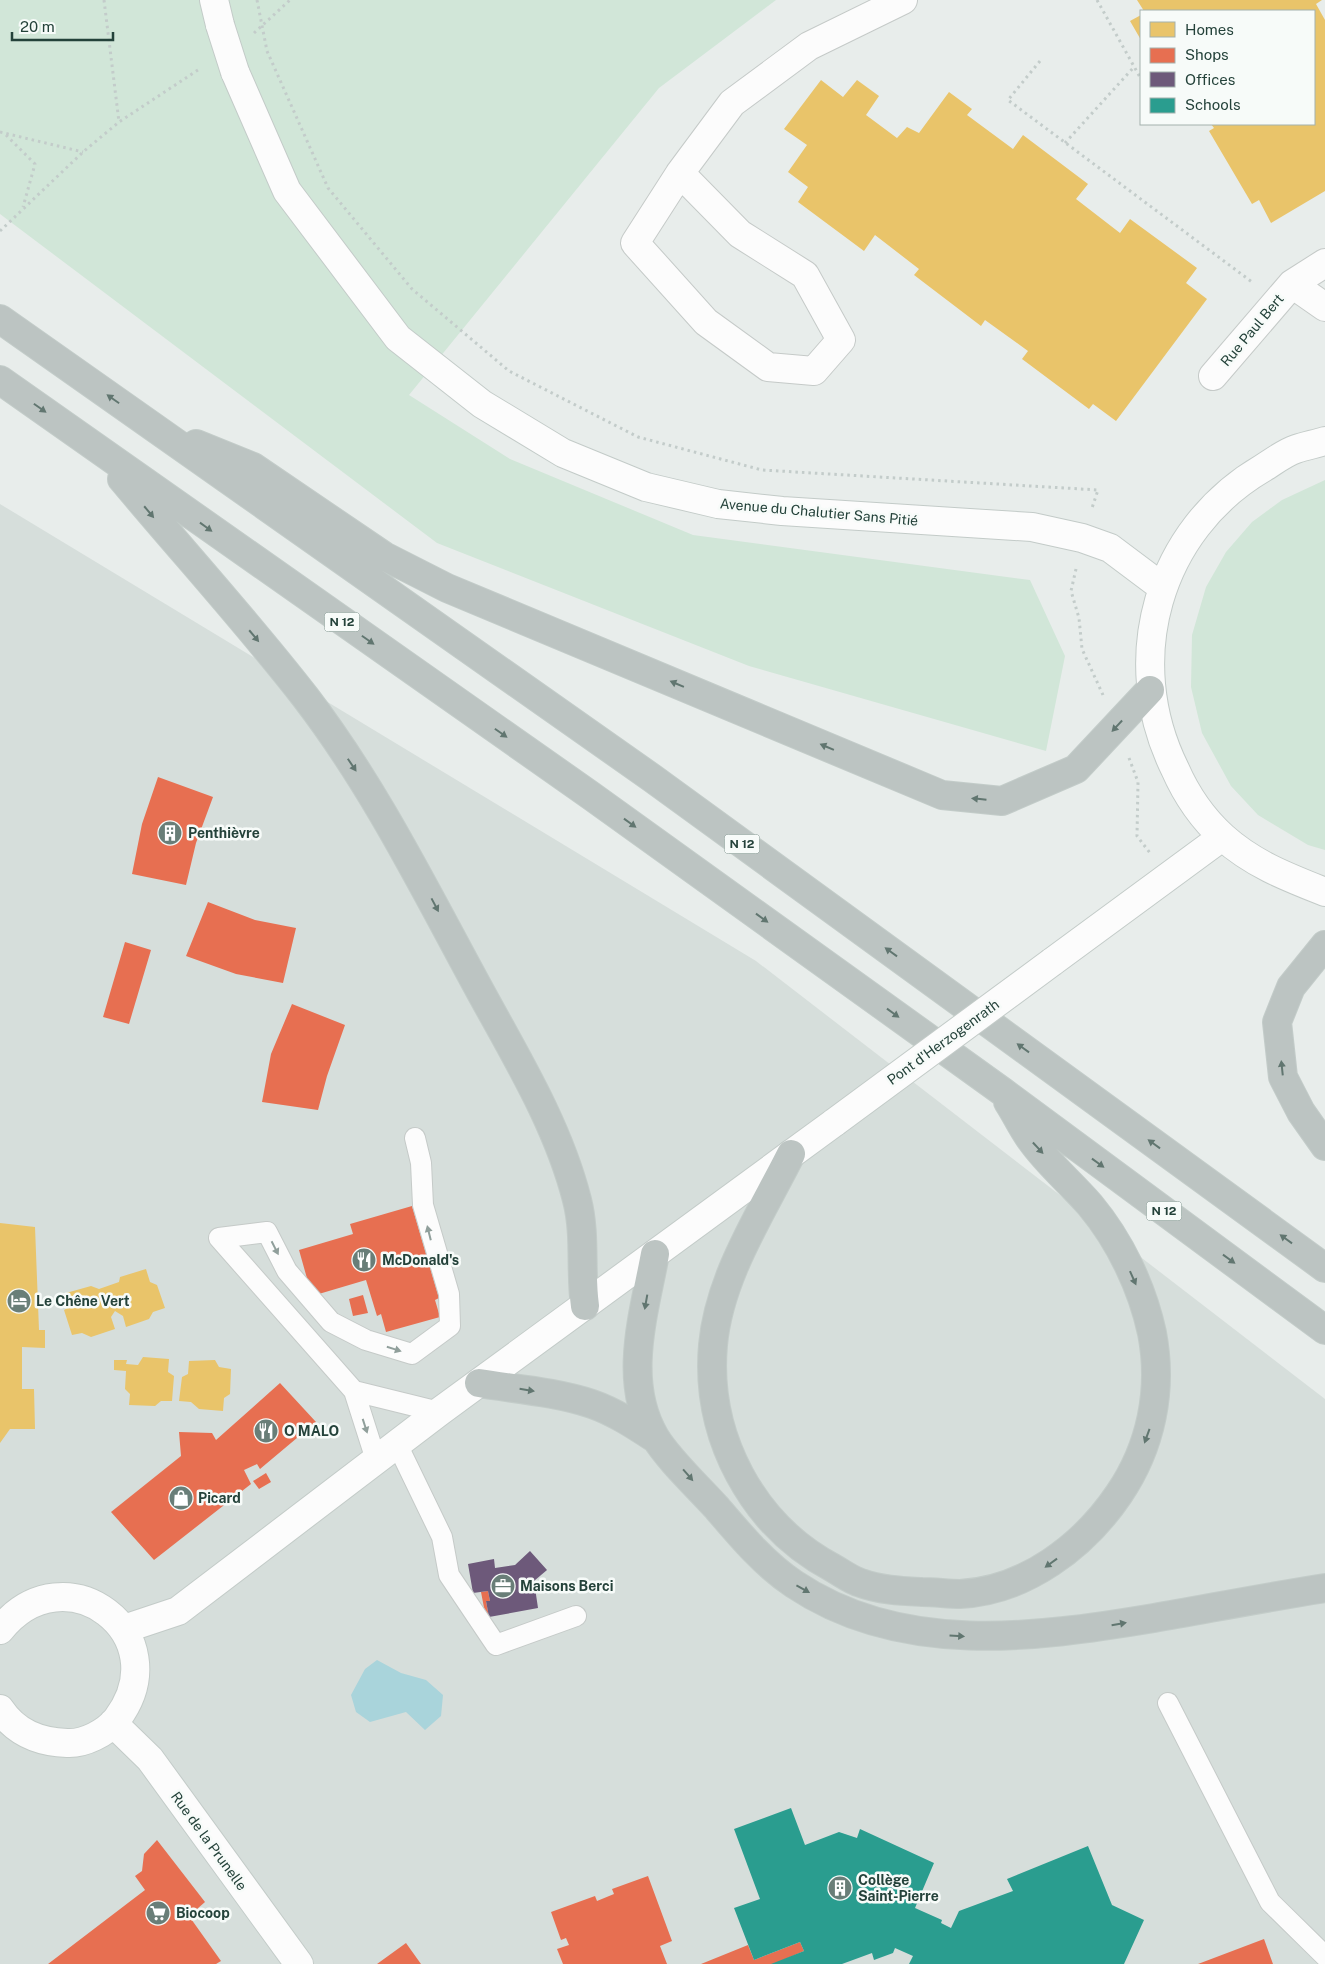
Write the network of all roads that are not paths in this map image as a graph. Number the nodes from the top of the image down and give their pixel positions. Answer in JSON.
{"nodes":[{"id":1,"x":903,"y":0,"type":"edge"},
{"id":2,"x":217,"y":13,"type":"edge"},
{"id":3,"x":680,"y":174,"type":"junction"},
{"id":4,"x":1325,"y":263,"type":"edge"},
{"id":5,"x":1284,"y":292,"type":"junction"},
{"id":6,"x":1325,"y":307,"type":"edge"},
{"id":7,"x":0,"y":319,"type":"edge"},
{"id":8,"x":1212,"y":376,"type":"dead end"},
{"id":9,"x":0,"y":380,"type":"edge"},
{"id":10,"x":153,"y":427,"type":"junction"},
{"id":11,"x":1325,"y":442,"type":"edge"},
{"id":12,"x":96,"y":447,"type":"junction"},
{"id":13,"x":1162,"y":587,"type":"junction"},
{"id":14,"x":1150,"y":690,"type":"junction"},
{"id":15,"x":1222,"y":836,"type":"junction"},
{"id":16,"x":1325,"y":892,"type":"edge"},
{"id":17,"x":1325,"y":945,"type":"edge"},
{"id":18,"x":1003,"y":1092,"type":"junction"},
{"id":19,"x":415,"y":1138,"type":"dead end"},
{"id":20,"x":1325,"y":1146,"type":"edge"},
{"id":21,"x":790,"y":1154,"type":"junction"},
{"id":22,"x":655,"y":1254,"type":"junction"},
{"id":23,"x":1325,"y":1268,"type":"edge"},
{"id":24,"x":585,"y":1306,"type":"junction"},
{"id":25,"x":1325,"y":1330,"type":"edge"},
{"id":26,"x":479,"y":1383,"type":"junction"},
{"id":27,"x":354,"y":1391,"type":"junction"},
{"id":28,"x":439,"y":1412,"type":"junction"},
{"id":29,"x":656,"y":1439,"type":"junction"},
{"id":30,"x":398,"y":1444,"type":"junction"},
{"id":31,"x":376,"y":1460,"type":"junction"},
{"id":32,"x":1325,"y":1588,"type":"edge"},
{"id":33,"x":576,"y":1616,"type":"dead end"},
{"id":34,"x":0,"y":1629,"type":"edge"},
{"id":35,"x":124,"y":1629,"type":"junction"},
{"id":36,"x":1168,"y":1703,"type":"dead end"},
{"id":37,"x":3,"y":1719,"type":"edge"},
{"id":38,"x":113,"y":1723,"type":"junction"},
{"id":39,"x":1325,"y":1956,"type":"edge"},
{"id":40,"x":299,"y":1964,"type":"edge"}],
"edges":[{"from":1,"to":3,"type":"street"},
{"from":2,"to":13,"type":"street","name":"Avenue du Chalutier Sans Pitié","bridge":true},
{"from":3,"to":3,"type":"street"},
{"from":4,"to":5,"type":"street","name":"Rue Paul Bert"},
{"from":5,"to":6,"type":"street","name":"Rue Paul Bert"},
{"from":5,"to":8,"type":"street","name":"Rue Paul Bert"},
{"from":10,"to":7,"type":"highway","number":"N 12","one_way":true},
{"from":9,"to":12,"type":"highway","number":"N 12","one_way":true},
{"from":14,"to":10,"type":"highway","one_way":true},
{"from":23,"to":10,"type":"highway","number":"N 12","one_way":true},
{"from":11,"to":13,"type":"street"},
{"from":12,"to":18,"type":"highway","number":"N 12","one_way":true},
{"from":12,"to":24,"type":"highway","one_way":true},
{"from":13,"to":14,"type":"street"},
{"from":14,"to":15,"type":"street"},
{"from":15,"to":16,"type":"street"},
{"from":15,"to":21,"type":"street","name":"Pont d'Herzogenrath","bridge":true},
{"from":20,"to":17,"type":"highway","one_way":true},
{"from":18,"to":21,"type":"highway","one_way":true},
{"from":18,"to":25,"type":"highway","number":"N 12","one_way":true},
{"from":27,"to":19,"type":"lane","one_way":true},
{"from":21,"to":22,"type":"street","name":"Pont d'Herzogenrath"},
{"from":22,"to":24,"type":"street","name":"Pont d'Herzogenrath"},
{"from":22,"to":29,"type":"highway","one_way":true},
{"from":24,"to":26,"type":"street","name":"Pont d'Herzogenrath"},
{"from":26,"to":28,"type":"street","name":"Pont d'Herzogenrath"},
{"from":26,"to":29,"type":"highway","one_way":true},
{"from":27,"to":28,"type":"lane"},
{"from":27,"to":31,"type":"lane","one_way":true},
{"from":28,"to":30,"type":"street","name":"Pont d'Herzogenrath"},
{"from":29,"to":32,"type":"highway","one_way":true},
{"from":30,"to":31,"type":"street","name":"Pont d'Herzogenrath"},
{"from":30,"to":33,"type":"lane"},
{"from":31,"to":35,"type":"street","name":"Pont d'Herzogenrath"},
{"from":34,"to":35,"type":"street"},
{"from":35,"to":38,"type":"street"},
{"from":36,"to":39,"type":"lane"},
{"from":37,"to":38,"type":"street"},
{"from":38,"to":40,"type":"street","name":"Rue de la Prunelle"}]}
